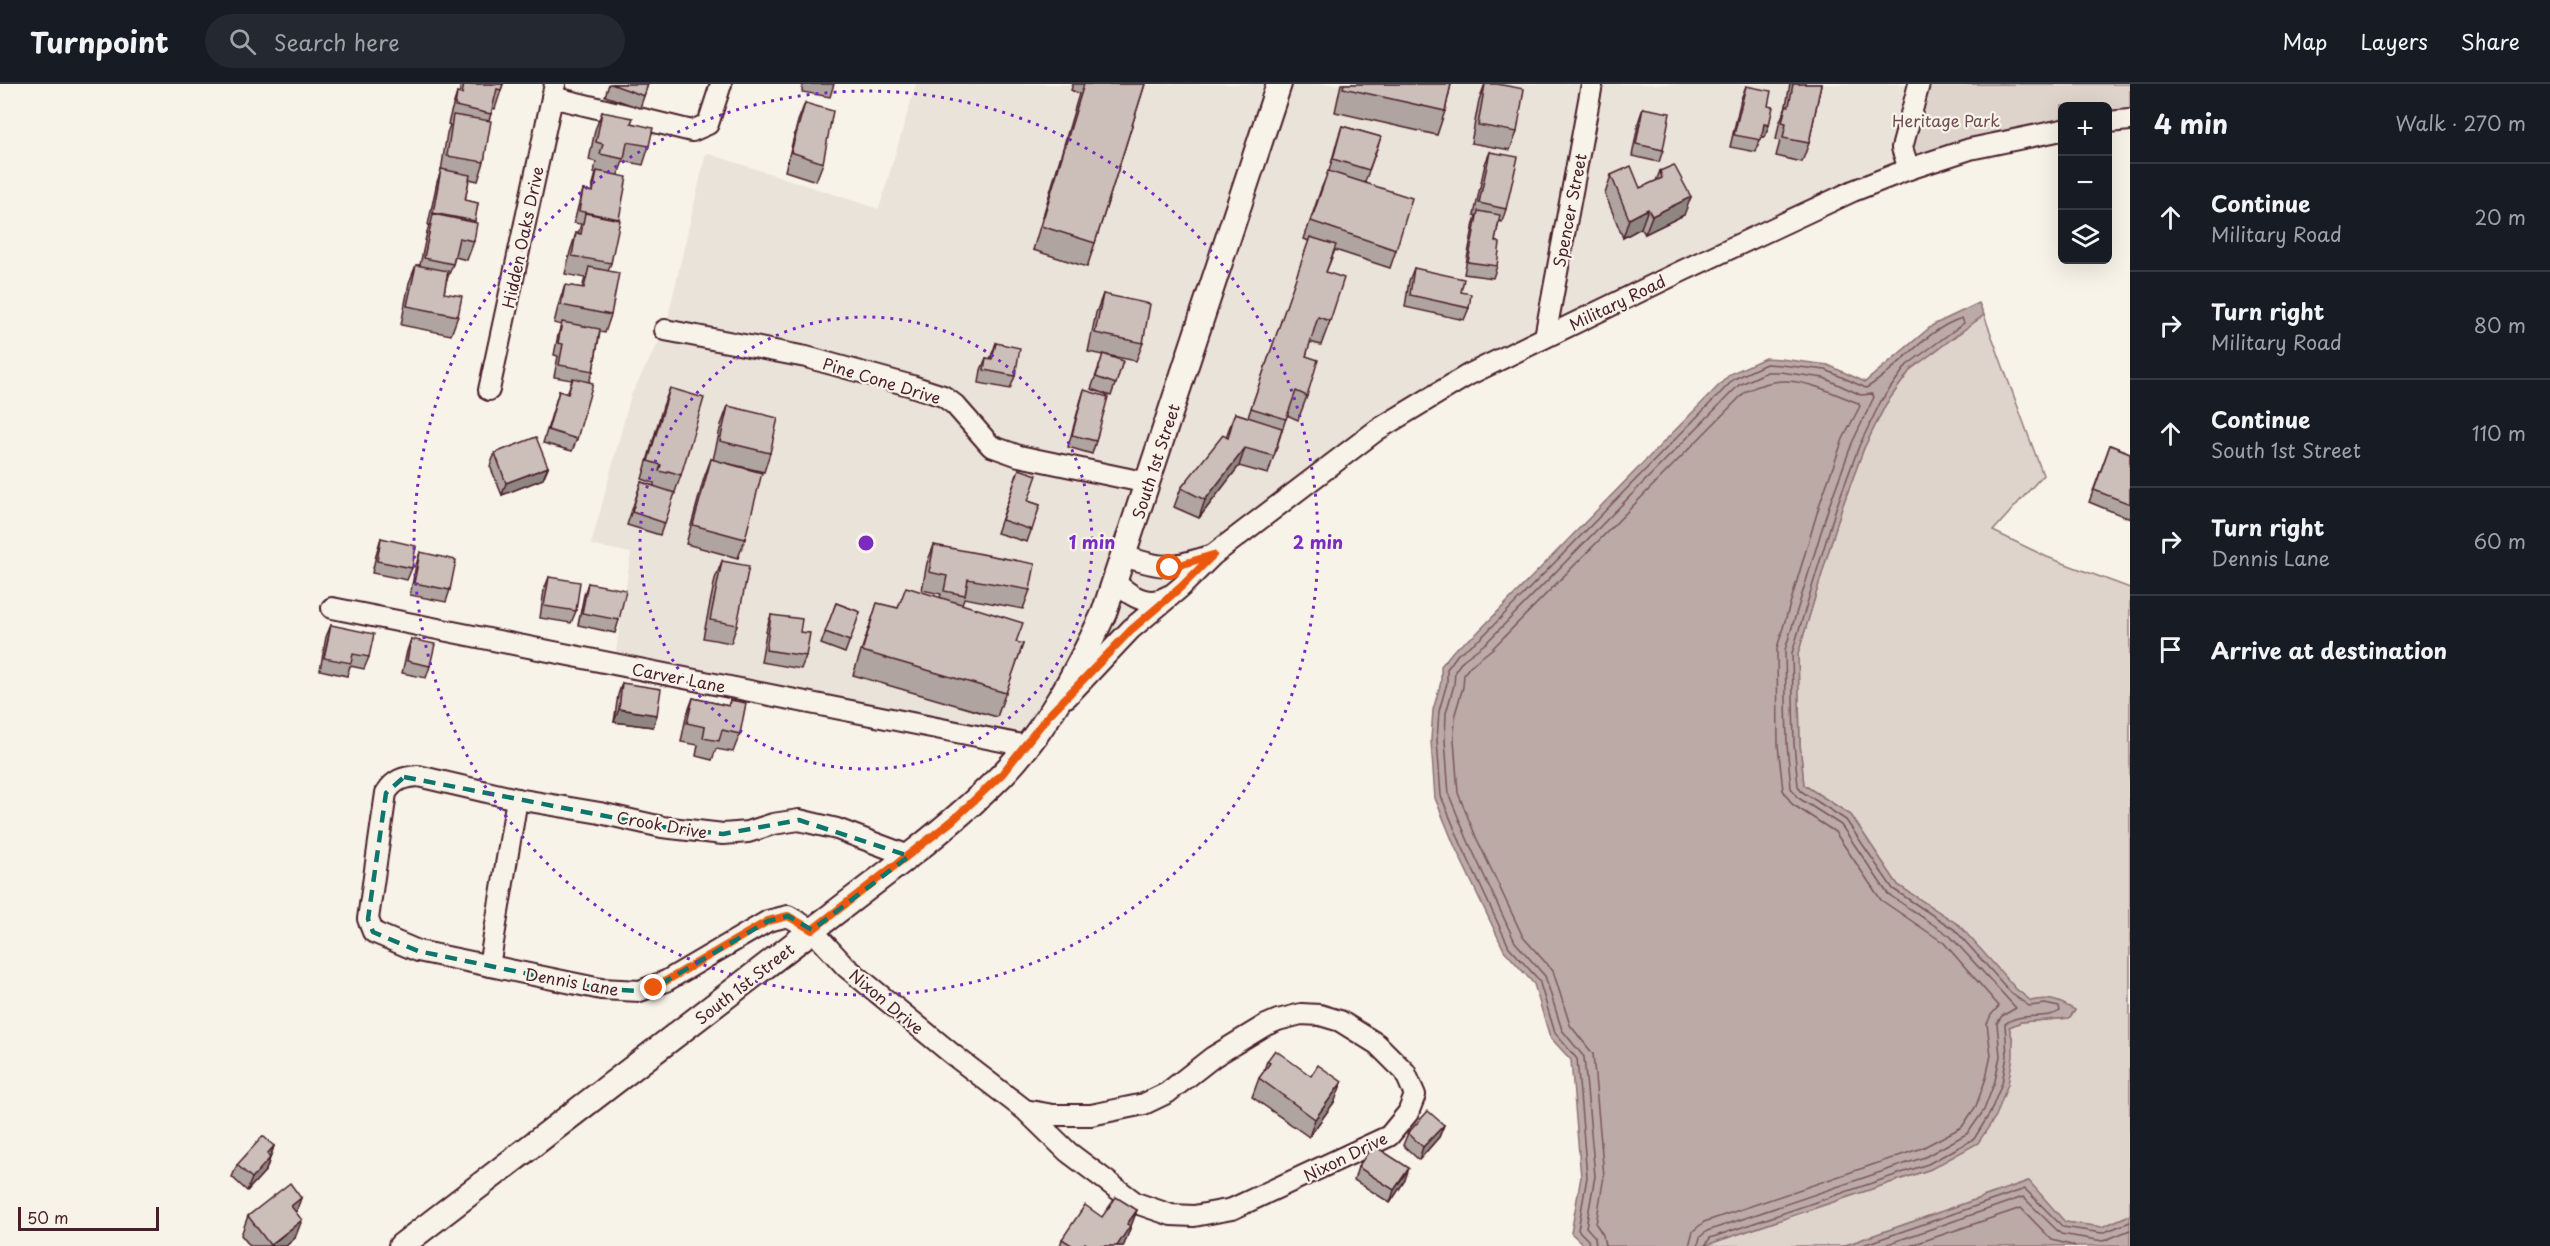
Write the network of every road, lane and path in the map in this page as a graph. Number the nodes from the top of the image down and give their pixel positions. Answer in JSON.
{"nodes":[{"id":1,"x":721,"y":84,"type":"edge"},
{"id":2,"x":1279,"y":84,"type":"edge"},
{"id":3,"x":1592,"y":84,"type":"edge"},
{"id":4,"x":1919,"y":84,"type":"edge"},
{"id":5,"x":553,"y":91,"type":"edge"},
{"id":6,"x":2130,"y":120,"type":"edge"},
{"id":7,"x":2112,"y":122,"type":"edge"},
{"id":8,"x":2058,"y":131,"type":"edge"},
{"id":9,"x":1909,"y":169,"type":"junction"},
{"id":10,"x":665,"y":330,"type":"dead end"},
{"id":11,"x":1545,"y":337,"type":"junction"},
{"id":12,"x":489,"y":390,"type":"dead end"},
{"id":13,"x":1148,"y":483,"type":"junction"},
{"id":14,"x":1213,"y":555,"type":"junction"},
{"id":15,"x":1124,"y":556,"type":"junction"},
{"id":16,"x":1115,"y":582,"type":"junction"},
{"id":17,"x":1181,"y":587,"type":"junction"},
{"id":18,"x":332,"y":608,"type":"dead end"},
{"id":19,"x":1048,"y":716,"type":"junction"},
{"id":20,"x":1027,"y":746,"type":"junction"},
{"id":21,"x":518,"y":799,"type":"junction"},
{"id":22,"x":909,"y":856,"type":"junction"},
{"id":23,"x":812,"y":930,"type":"junction"},
{"id":24,"x":489,"y":966,"type":"junction"},
{"id":25,"x":1025,"y":1110,"type":"junction"},
{"id":26,"x":401,"y":1246,"type":"edge"}],
"edges":[{"from":1,"to":5,"type":"street"},
{"from":2,"to":13,"type":"main road","name":"South 1st Street"},
{"from":3,"to":11,"type":"street","name":"Spencer Street"},
{"from":4,"to":9,"type":"street"},
{"from":5,"to":12,"type":"street","name":"Hidden Oaks Drive"},
{"from":6,"to":7,"type":"street"},
{"from":8,"to":9,"type":"street","name":"Military Road"},
{"from":9,"to":11,"type":"street","name":"Military Road"},
{"from":10,"to":13,"type":"street","name":"Pine Cone Drive"},
{"from":11,"to":14,"type":"street","name":"Military Road"},
{"from":13,"to":15,"type":"main road","name":"South 1st Street"},
{"from":14,"to":15,"type":"street","name":"Military Road"},
{"from":14,"to":17,"type":"street","name":"Military Road"},
{"from":15,"to":16,"type":"main road","name":"South 1st Street"},
{"from":16,"to":17,"type":"street","name":"Military Road"},
{"from":16,"to":19,"type":"main road","name":"South 1st Street"},
{"from":17,"to":19,"type":"street","name":"Military Road"},
{"from":18,"to":20,"type":"street","name":"Carver Lane"},
{"from":19,"to":20,"type":"main road","name":"South 1st Street"},
{"from":20,"to":22,"type":"main road","name":"South 1st Street"},
{"from":21,"to":22,"type":"street","name":"Crook Drive"},
{"from":21,"to":24,"type":"street"},
{"from":21,"to":24,"type":"street","name":"Crook Drive"},
{"from":22,"to":23,"type":"main road","name":"South 1st Street"},
{"from":23,"to":24,"type":"street","name":"Dennis Lane"},
{"from":23,"to":25,"type":"street","name":"Nixon Drive"},
{"from":23,"to":26,"type":"main road","name":"South 1st Street"},
{"from":25,"to":25,"type":"street","name":"Nixon Drive"}]}
